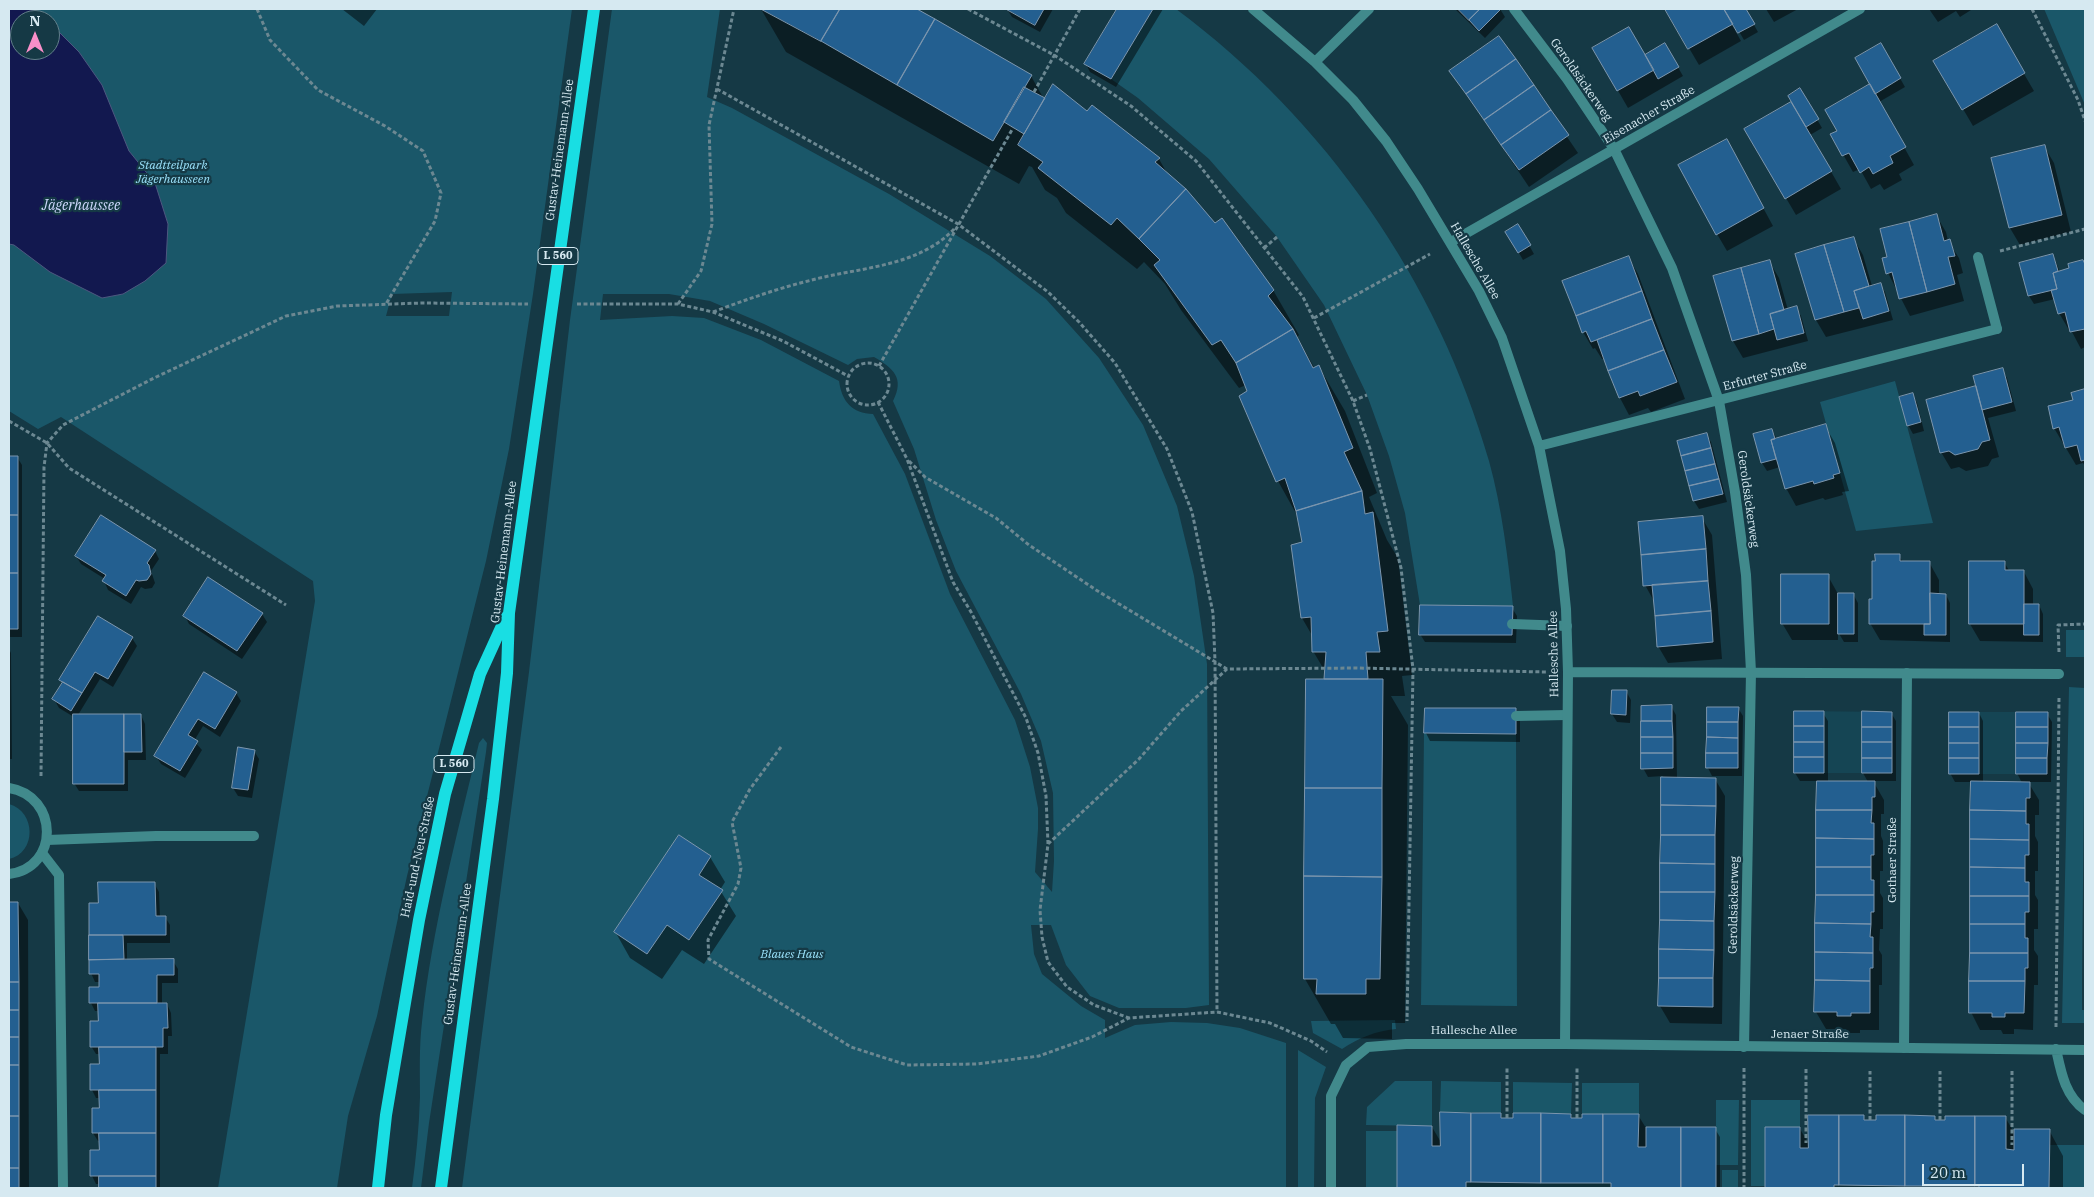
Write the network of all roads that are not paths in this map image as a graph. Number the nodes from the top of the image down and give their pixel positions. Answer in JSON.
{"nodes":[{"id":1,"x":594,"y":9,"type":"edge"},
{"id":2,"x":1253,"y":9,"type":"edge"},
{"id":3,"x":1369,"y":9,"type":"edge"},
{"id":4,"x":1514,"y":9,"type":"edge"},
{"id":5,"x":1860,"y":9,"type":"edge"},
{"id":6,"x":1315,"y":62,"type":"junction"},
{"id":7,"x":1614,"y":149,"type":"junction"},
{"id":8,"x":1451,"y":242,"type":"junction"},
{"id":9,"x":1978,"y":258,"type":"road end"},
{"id":10,"x":1719,"y":401,"type":"junction"},
{"id":11,"x":1539,"y":446,"type":"junction"},
{"id":12,"x":509,"y":613,"type":"junction"},
{"id":13,"x":1512,"y":624,"type":"dead end"},
{"id":14,"x":1566,"y":626,"type":"junction"},
{"id":15,"x":1568,"y":672,"type":"junction"},
{"id":16,"x":1751,"y":672,"type":"junction"},
{"id":17,"x":1907,"y":674,"type":"junction"},
{"id":18,"x":2059,"y":674,"type":"road end"},
{"id":19,"x":1567,"y":715,"type":"junction"},
{"id":20,"x":1516,"y":716,"type":"dead end"},
{"id":21,"x":9,"y":788,"type":"edge"},
{"id":22,"x":254,"y":836,"type":"dead end"},
{"id":23,"x":47,"y":840,"type":"junction"},
{"id":24,"x":42,"y":853,"type":"junction"},
{"id":25,"x":9,"y":874,"type":"edge"},
{"id":26,"x":1565,"y":1044,"type":"junction"},
{"id":27,"x":1744,"y":1047,"type":"junction"},
{"id":28,"x":1904,"y":1048,"type":"junction"},
{"id":29,"x":2056,"y":1049,"type":"junction"},
{"id":30,"x":2085,"y":1050,"type":"edge"},
{"id":31,"x":2085,"y":1110,"type":"edge"},
{"id":32,"x":63,"y":1188,"type":"edge"},
{"id":33,"x":378,"y":1188,"type":"edge"},
{"id":34,"x":441,"y":1188,"type":"edge"},
{"id":35,"x":1330,"y":1188,"type":"edge"}],
"edges":[{"from":1,"to":12,"type":"main road","name":"Gustav-Heinemann-Allee","number":"L 560"},
{"from":2,"to":6,"type":"street","name":"Hallesche Allee"},
{"from":3,"to":6,"type":"street"},
{"from":4,"to":7,"type":"street","name":"Geroldsäckerweg"},
{"from":5,"to":7,"type":"street","name":"Eisenacher Straße"},
{"from":6,"to":8,"type":"street","name":"Hallesche Allee"},
{"from":7,"to":8,"type":"street","name":"Eisenacher Straße"},
{"from":7,"to":10,"type":"street","name":"Geroldsäckerweg"},
{"from":8,"to":11,"type":"street","name":"Hallesche Allee"},
{"from":9,"to":10,"type":"street","name":"Erfurter Straße"},
{"from":10,"to":11,"type":"street","name":"Erfurter Straße"},
{"from":10,"to":16,"type":"street","name":"Geroldsäckerweg"},
{"from":11,"to":14,"type":"street","name":"Hallesche Allee"},
{"from":12,"to":33,"type":"main road","name":"Haid-und-Neu-Straße","number":"L 560"},
{"from":12,"to":34,"type":"main road","name":"Gustav-Heinemann-Allee","number":"L 560"},
{"from":13,"to":14,"type":"street"},
{"from":14,"to":15,"type":"street","name":"Hallesche Allee"},
{"from":15,"to":16,"type":"street"},
{"from":15,"to":19,"type":"street","name":"Hallesche Allee"},
{"from":16,"to":17,"type":"street"},
{"from":16,"to":27,"type":"street","name":"Geroldsäckerweg"},
{"from":17,"to":18,"type":"street"},
{"from":17,"to":28,"type":"street","name":"Gothaer Straße"},
{"from":19,"to":20,"type":"street"},
{"from":19,"to":26,"type":"street","name":"Hallesche Allee"},
{"from":21,"to":23,"type":"street"},
{"from":22,"to":23,"type":"street"},
{"from":23,"to":24,"type":"street"},
{"from":24,"to":25,"type":"street"},
{"from":24,"to":32,"type":"street"},
{"from":26,"to":27,"type":"street","name":"Jenaer Straße"},
{"from":26,"to":35,"type":"street","name":"Hallesche Allee"},
{"from":27,"to":28,"type":"street","name":"Jenaer Straße"},
{"from":28,"to":29,"type":"street","name":"Jenaer Straße"},
{"from":29,"to":30,"type":"street","name":"Jenaer Straße"},
{"from":29,"to":31,"type":"street"}]}
